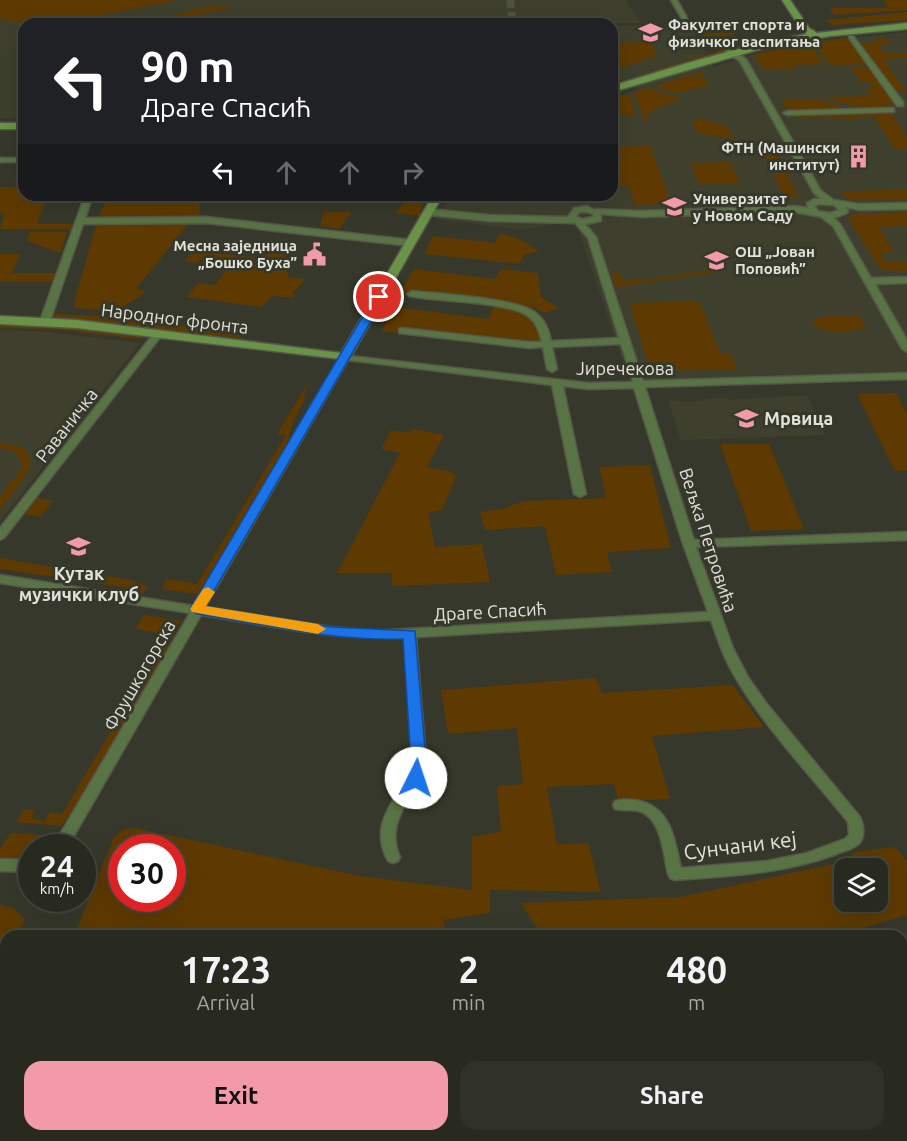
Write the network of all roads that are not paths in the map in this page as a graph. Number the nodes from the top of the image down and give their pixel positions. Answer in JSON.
{"nodes":[{"id":1,"x":674,"y":0,"type":"edge"},
{"id":2,"x":786,"y":0,"type":"edge"},
{"id":3,"x":684,"y":18,"type":"dead end"},
{"id":4,"x":907,"y":24,"type":"edge"},
{"id":5,"x":810,"y":32,"type":"junction"},
{"id":6,"x":851,"y":37,"type":"dead end"},
{"id":7,"x":729,"y":52,"type":"junction"},
{"id":8,"x":618,"y":78,"type":"edge"},
{"id":9,"x":618,"y":87,"type":"edge"},
{"id":10,"x":900,"y":104,"type":"dead end"},
{"id":11,"x":891,"y":110,"type":"dead end"},
{"id":12,"x":787,"y":113,"type":"dead end"},
{"id":13,"x":0,"y":126,"type":"edge"},
{"id":14,"x":18,"y":126,"type":"edge"},
{"id":15,"x":0,"y":133,"type":"edge"},
{"id":16,"x":18,"y":133,"type":"edge"},
{"id":17,"x":0,"y":160,"type":"edge"},
{"id":18,"x":18,"y":160,"type":"edge"},
{"id":19,"x":87,"y":201,"type":"edge"},
{"id":20,"x":434,"y":201,"type":"edge"},
{"id":21,"x":814,"y":203,"type":"junction"},
{"id":22,"x":907,"y":206,"type":"edge"},
{"id":23,"x":429,"y":212,"type":"junction"},
{"id":24,"x":839,"y":213,"type":"junction"},
{"id":25,"x":575,"y":217,"type":"junction"},
{"id":26,"x":596,"y":217,"type":"junction"},
{"id":27,"x":80,"y":221,"type":"junction"},
{"id":28,"x":592,"y":237,"type":"junction"},
{"id":29,"x":411,"y":243,"type":"junction"},
{"id":30,"x":907,"y":280,"type":"edge"},
{"id":31,"x":868,"y":281,"type":"junction"},
{"id":32,"x":412,"y":294,"type":"dead end"},
{"id":33,"x":0,"y":320,"type":"edge"},
{"id":34,"x":45,"y":321,"type":"junction"},
{"id":35,"x":402,"y":331,"type":"dead end"},
{"id":36,"x":158,"y":334,"type":"junction"},
{"id":37,"x":625,"y":341,"type":"junction"},
{"id":38,"x":546,"y":345,"type":"junction"},
{"id":39,"x":907,"y":349,"type":"edge"},
{"id":40,"x":345,"y":357,"type":"junction"},
{"id":41,"x":552,"y":369,"type":"dead end"},
{"id":42,"x":907,"y":376,"type":"edge"},
{"id":43,"x":557,"y":384,"type":"junction"},
{"id":44,"x":639,"y":386,"type":"junction"},
{"id":45,"x":580,"y":494,"type":"dead end"},
{"id":46,"x":0,"y":536,"type":"edge"},
{"id":47,"x":907,"y":536,"type":"edge"},
{"id":48,"x":689,"y":544,"type":"junction"},
{"id":49,"x":0,"y":579,"type":"edge"},
{"id":50,"x":197,"y":609,"type":"junction"},
{"id":51,"x":715,"y":616,"type":"junction"},
{"id":52,"x":410,"y":634,"type":"junction"},
{"id":53,"x":620,"y":805,"type":"dead end"},
{"id":54,"x":855,"y":821,"type":"joint"},
{"id":55,"x":67,"y":834,"type":"edge"},
{"id":56,"x":393,"y":857,"type":"dead end"},
{"id":57,"x":0,"y":865,"type":"edge"},
{"id":58,"x":18,"y":866,"type":"edge"}],
"edges":[{"from":1,"to":3,"type":"street"},
{"from":2,"to":5,"type":"main road"},
{"from":4,"to":5,"type":"main road"},
{"from":5,"to":7,"type":"main road"},
{"from":5,"to":8,"type":"main road"},
{"from":6,"to":10,"type":"street"},
{"from":7,"to":9,"type":"main road"},
{"from":7,"to":21,"type":"street"},
{"from":11,"to":12,"type":"street"},
{"from":13,"to":14,"type":"main road"},
{"from":15,"to":16,"type":"main road"},
{"from":17,"to":18,"type":"street"},
{"from":19,"to":27,"type":"street"},
{"from":20,"to":23,"type":"main road","name":"Фрушкогорска"},
{"from":21,"to":24,"type":"street"},
{"from":21,"to":24,"type":"street"},
{"from":21,"to":26,"type":"street"},
{"from":22,"to":24,"type":"street"},
{"from":23,"to":25,"type":"street"},
{"from":23,"to":29,"type":"main road","name":"Фрушкогорска"},
{"from":24,"to":31,"type":"street"},
{"from":25,"to":26,"type":"street"},
{"from":25,"to":28,"type":"street","name":"Вељка Петровића"},
{"from":26,"to":28,"type":"street"},
{"from":27,"to":29,"type":"street"},
{"from":27,"to":34,"type":"street"},
{"from":28,"to":37,"type":"street","name":"Вељка Петровића"},
{"from":29,"to":40,"type":"main road","name":"Фрушкогорска"},
{"from":30,"to":31,"type":"street"},
{"from":31,"to":39,"type":"street"},
{"from":32,"to":38,"type":"street"},
{"from":33,"to":34,"type":"main road","name":"Народног фронта"},
{"from":34,"to":36,"type":"main road","name":"Народног фронта"},
{"from":35,"to":38,"type":"street"},
{"from":36,"to":40,"type":"main road","name":"Народног фронта"},
{"from":36,"to":46,"type":"street","name":"Раваничка"},
{"from":37,"to":38,"type":"street"},
{"from":37,"to":44,"type":"street","name":"Вељка Петровића"},
{"from":38,"to":41,"type":"street"},
{"from":40,"to":43,"type":"street","name":"Јиречекова"},
{"from":40,"to":50,"type":"street","name":"Фрушкогорска"},
{"from":42,"to":44,"type":"street","name":"Јиречекова"},
{"from":43,"to":44,"type":"street","name":"Јиречекова"},
{"from":43,"to":45,"type":"street"},
{"from":44,"to":48,"type":"street","name":"Вељка Петровића"},
{"from":47,"to":48,"type":"street"},
{"from":48,"to":51,"type":"street","name":"Вељка Петровића"},
{"from":49,"to":50,"type":"street","name":"Драге Спасић"},
{"from":50,"to":52,"type":"street","name":"Драге Спасић"},
{"from":50,"to":55,"type":"street","name":"Фрушкогорска"},
{"from":51,"to":52,"type":"street","name":"Драге Спасић"},
{"from":51,"to":54,"type":"street","name":"Вељка Петровића"},
{"from":52,"to":56,"type":"street"},
{"from":53,"to":54,"type":"street","name":"Сунчани кеј"},
{"from":57,"to":58,"type":"street"}]}
